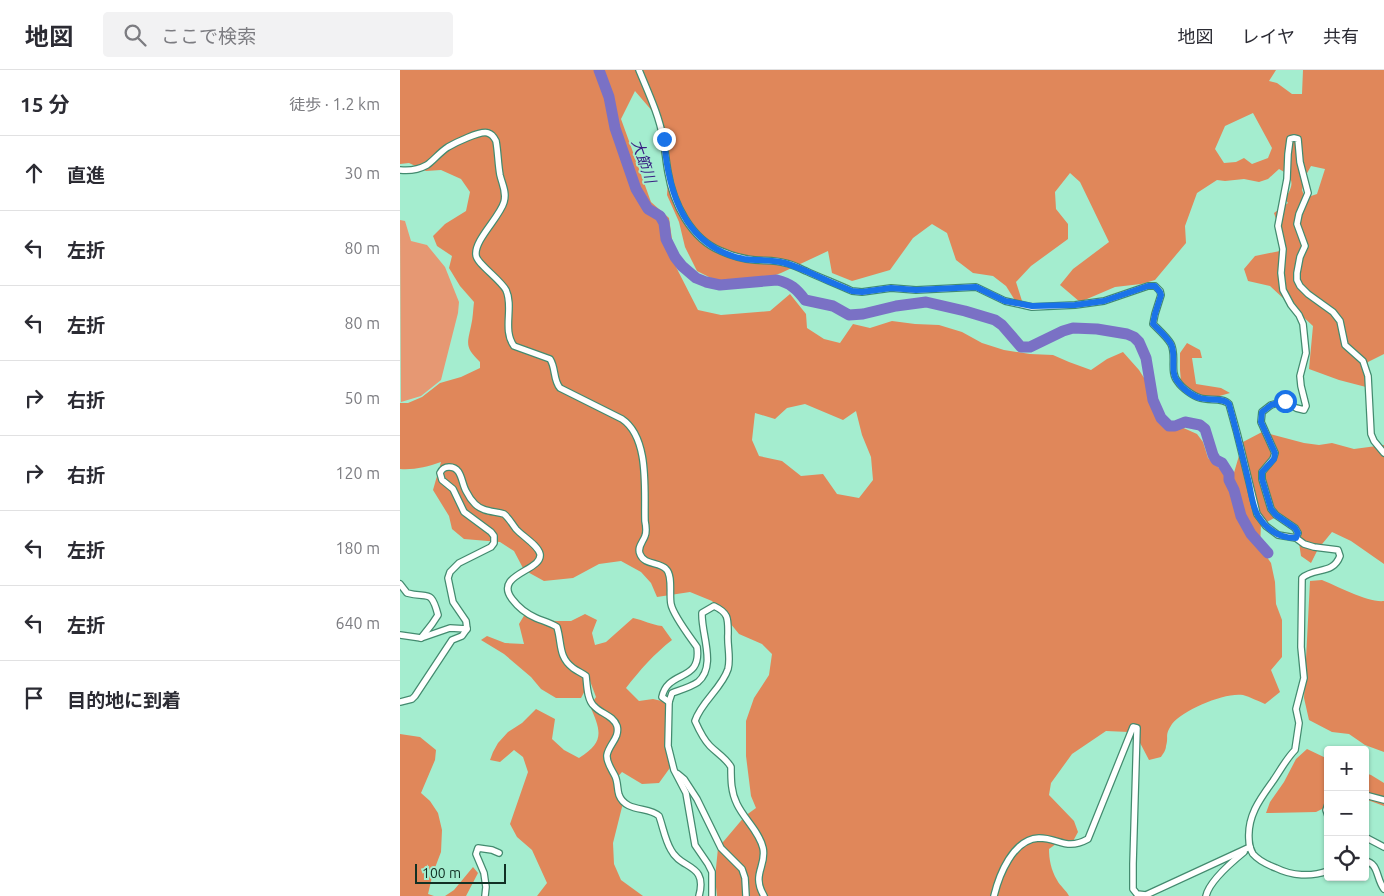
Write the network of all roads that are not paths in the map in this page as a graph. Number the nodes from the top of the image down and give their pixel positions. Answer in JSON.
{"nodes":[{"id":1,"x":639,"y":70,"type":"edge"},
{"id":2,"x":400,"y":170,"type":"edge"},
{"id":3,"x":1384,"y":453,"type":"edge"},
{"id":4,"x":1296,"y":538,"type":"junction"},
{"id":5,"x":400,"y":584,"type":"edge"},
{"id":6,"x":467,"y":628,"type":"junction"},
{"id":7,"x":400,"y":635,"type":"edge"},
{"id":8,"x":421,"y":638,"type":"junction"},
{"id":9,"x":400,"y":702,"type":"edge"},
{"id":10,"x":669,"y":702,"type":"junction"},
{"id":11,"x":674,"y":770,"type":"junction"},
{"id":12,"x":1369,"y":795,"type":"edge"},
{"id":13,"x":1384,"y":800,"type":"edge"},
{"id":14,"x":1369,"y":839,"type":"edge"},
{"id":15,"x":1250,"y":847,"type":"junction"},
{"id":16,"x":1384,"y":847,"type":"edge"},
{"id":17,"x":499,"y":854,"type":"dead end"},
{"id":18,"x":1369,"y":862,"type":"edge"},
{"id":19,"x":1324,"y":872,"type":"edge"},
{"id":20,"x":1384,"y":889,"type":"edge"},
{"id":21,"x":485,"y":896,"type":"edge"},
{"id":22,"x":699,"y":896,"type":"edge"},
{"id":23,"x":712,"y":896,"type":"edge"},
{"id":24,"x":746,"y":896,"type":"edge"},
{"id":25,"x":764,"y":896,"type":"edge"},
{"id":26,"x":994,"y":896,"type":"edge"},
{"id":27,"x":1206,"y":896,"type":"edge"}],
"edges":[{"from":1,"to":4,"type":"street"},
{"from":2,"to":10,"type":"street"},
{"from":3,"to":4,"type":"street"},
{"from":4,"to":15,"type":"street"},
{"from":5,"to":8,"type":"street"},
{"from":6,"to":8,"type":"street"},
{"from":6,"to":9,"type":"street"},
{"from":6,"to":22,"type":"street"},
{"from":7,"to":8,"type":"street"},
{"from":10,"to":11,"type":"street"},
{"from":10,"to":25,"type":"street"},
{"from":11,"to":23,"type":"street"},
{"from":11,"to":24,"type":"street"},
{"from":12,"to":13,"type":"street"},
{"from":14,"to":16,"type":"street"},
{"from":15,"to":19,"type":"street"},
{"from":15,"to":26,"type":"street"},
{"from":15,"to":27,"type":"street"},
{"from":17,"to":21,"type":"street"},
{"from":18,"to":20,"type":"street"}]}
